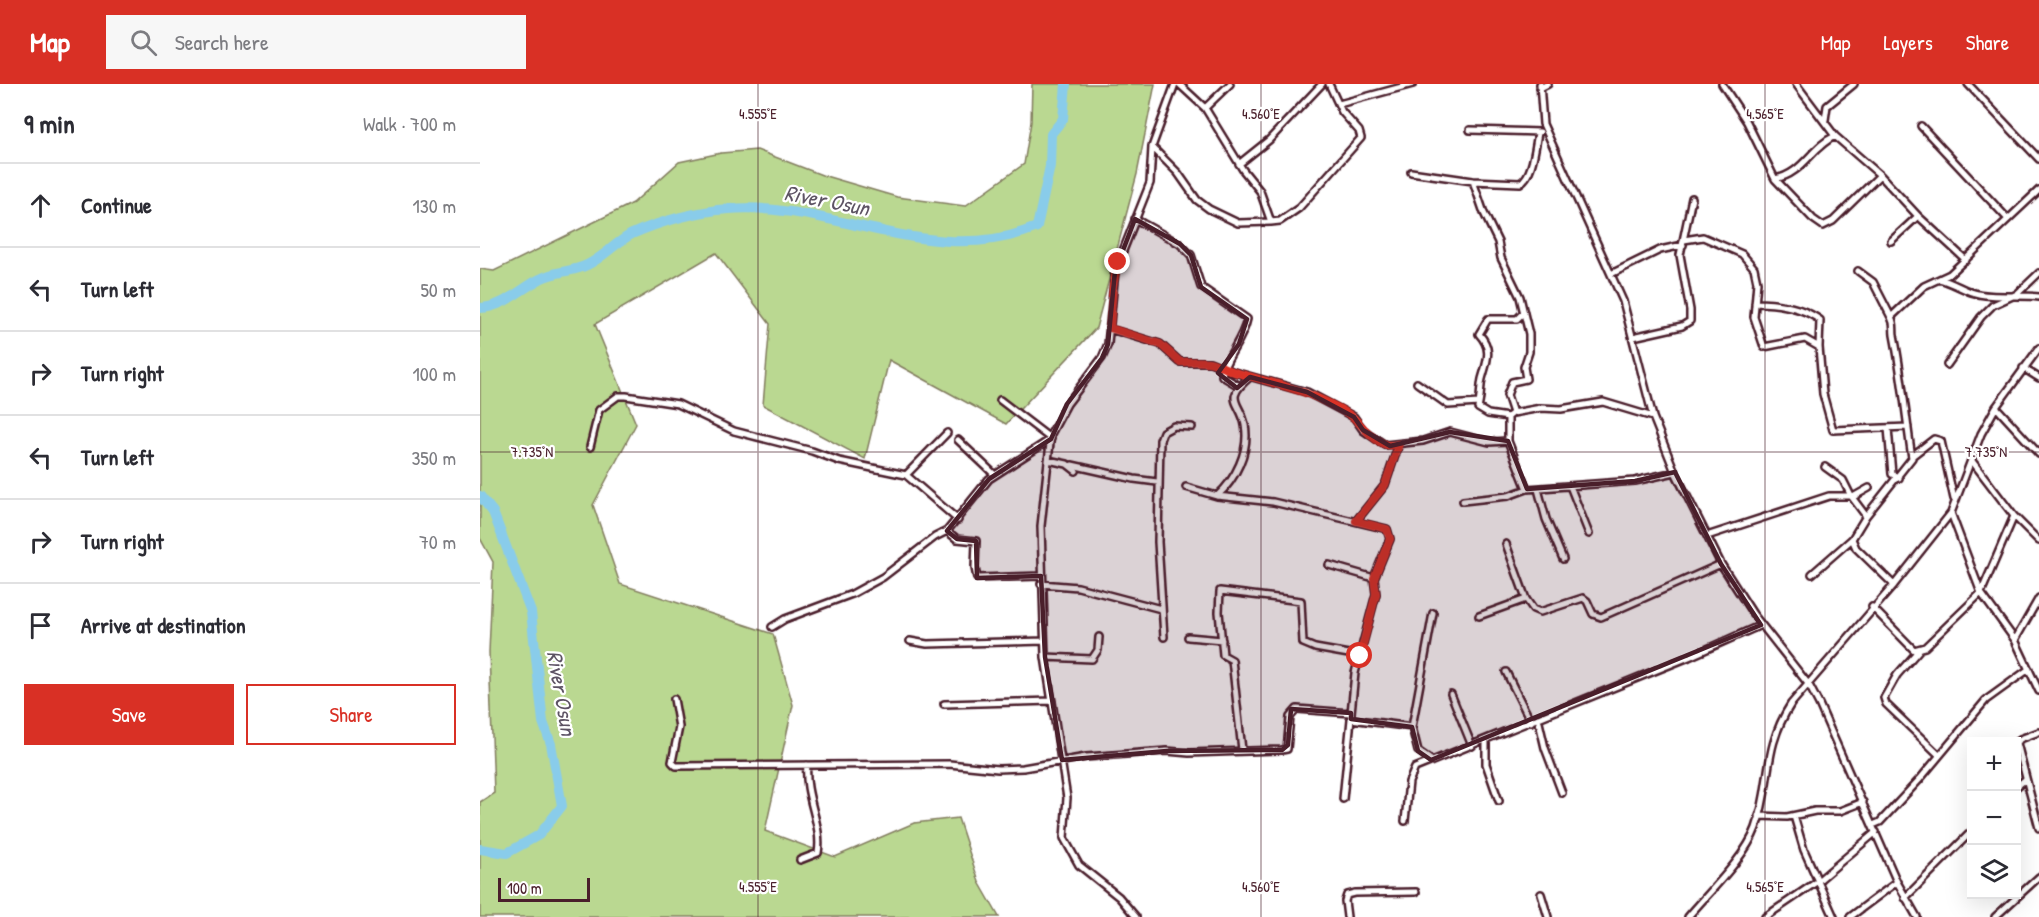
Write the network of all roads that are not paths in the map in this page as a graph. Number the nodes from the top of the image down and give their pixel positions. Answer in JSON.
{"nodes":[{"id":1,"x":1175,"y":84,"type":"edge"},
{"id":2,"x":1179,"y":84,"type":"edge"},
{"id":3,"x":1230,"y":84,"type":"edge"},
{"id":4,"x":1322,"y":84,"type":"edge"},
{"id":5,"x":1329,"y":84,"type":"edge"},
{"id":6,"x":1413,"y":84,"type":"edge"},
{"id":7,"x":1548,"y":84,"type":"edge"},
{"id":8,"x":1722,"y":84,"type":"edge"},
{"id":9,"x":1796,"y":84,"type":"edge"},
{"id":10,"x":1854,"y":84,"type":"edge"},
{"id":11,"x":1968,"y":84,"type":"edge"},
{"id":12,"x":1540,"y":86,"type":"edge"},
{"id":13,"x":1339,"y":104,"type":"junction"},
{"id":14,"x":1827,"y":106,"type":"junction"},
{"id":15,"x":1205,"y":108,"type":"junction"},
{"id":16,"x":1818,"y":115,"type":"junction"},
{"id":17,"x":1825,"y":120,"type":"junction"},
{"id":18,"x":1921,"y":126,"type":"dead end"},
{"id":19,"x":1470,"y":130,"type":"dead end"},
{"id":20,"x":1545,"y":131,"type":"junction"},
{"id":21,"x":1538,"y":133,"type":"junction"},
{"id":22,"x":1835,"y":136,"type":"junction"},
{"id":23,"x":1152,"y":147,"type":"junction"},
{"id":24,"x":2039,"y":159,"type":"edge"},
{"id":25,"x":1239,"y":164,"type":"junction"},
{"id":26,"x":1411,"y":172,"type":"dead end"},
{"id":27,"x":1880,"y":175,"type":"junction"},
{"id":28,"x":1775,"y":179,"type":"junction"},
{"id":29,"x":1473,"y":181,"type":"junction"},
{"id":30,"x":2039,"y":190,"type":"edge"},
{"id":31,"x":1692,"y":198,"type":"dead end"},
{"id":32,"x":1918,"y":216,"type":"junction"},
{"id":33,"x":2007,"y":218,"type":"junction"},
{"id":34,"x":1135,"y":219,"type":"junction"},
{"id":35,"x":1271,"y":222,"type":"junction"},
{"id":36,"x":1891,"y":241,"type":"dead end"},
{"id":37,"x":1683,"y":243,"type":"junction"},
{"id":38,"x":1966,"y":260,"type":"junction"},
{"id":39,"x":1858,"y":271,"type":"dead end"},
{"id":40,"x":2039,"y":273,"type":"edge"},
{"id":41,"x":1611,"y":274,"type":"junction"},
{"id":42,"x":1950,"y":274,"type":"junction"},
{"id":43,"x":1939,"y":279,"type":"junction"},
{"id":44,"x":1954,"y":282,"type":"junction"},
{"id":45,"x":2017,"y":294,"type":"junction"},
{"id":46,"x":2039,"y":297,"type":"edge"},
{"id":47,"x":1755,"y":303,"type":"junction"},
{"id":48,"x":1524,"y":312,"type":"junction"},
{"id":49,"x":1891,"y":317,"type":"junction"},
{"id":50,"x":1110,"y":328,"type":"junction"},
{"id":51,"x":1633,"y":337,"type":"junction"},
{"id":52,"x":1820,"y":346,"type":"junction"},
{"id":53,"x":2039,"y":348,"type":"edge"},
{"id":54,"x":1947,"y":365,"type":"dead end"},
{"id":55,"x":1223,"y":368,"type":"junction"},
{"id":56,"x":2023,"y":368,"type":"junction"},
{"id":57,"x":1251,"y":377,"type":"junction"},
{"id":58,"x":2039,"y":378,"type":"edge"},
{"id":59,"x":1417,"y":383,"type":"dead end"},
{"id":60,"x":1239,"y":386,"type":"junction"},
{"id":61,"x":1000,"y":400,"type":"dead end"},
{"id":62,"x":1479,"y":403,"type":"junction"},
{"id":63,"x":1996,"y":407,"type":"junction"},
{"id":64,"x":1510,"y":415,"type":"junction"},
{"id":65,"x":1653,"y":417,"type":"junction"},
{"id":66,"x":1192,"y":427,"type":"dead end"},
{"id":67,"x":1908,"y":427,"type":"junction"},
{"id":68,"x":1888,"y":428,"type":"junction"},
{"id":69,"x":946,"y":433,"type":"dead end"},
{"id":70,"x":1051,"y":439,"type":"junction"},
{"id":71,"x":958,"y":440,"type":"dead end"},
{"id":72,"x":1508,"y":441,"type":"junction"},
{"id":73,"x":1399,"y":444,"type":"junction"},
{"id":74,"x":590,"y":447,"type":"dead end"},
{"id":75,"x":2039,"y":454,"type":"edge"},
{"id":76,"x":1912,"y":456,"type":"junction"},
{"id":77,"x":1048,"y":460,"type":"junction"},
{"id":78,"x":1972,"y":461,"type":"junction"},
{"id":79,"x":1825,"y":468,"type":"dead end"},
{"id":80,"x":1675,"y":472,"type":"junction"},
{"id":81,"x":906,"y":475,"type":"junction"},
{"id":82,"x":995,"y":475,"type":"junction"},
{"id":83,"x":1899,"y":478,"type":"junction"},
{"id":84,"x":1157,"y":482,"type":"junction"},
{"id":85,"x":1570,"y":486,"type":"junction"},
{"id":86,"x":1186,"y":487,"type":"dead end"},
{"id":87,"x":1869,"y":488,"type":"dead end"},
{"id":88,"x":1527,"y":489,"type":"junction"},
{"id":89,"x":1538,"y":489,"type":"junction"},
{"id":90,"x":1217,"y":496,"type":"junction"},
{"id":91,"x":1852,"y":497,"type":"junction"},
{"id":92,"x":1954,"y":500,"type":"junction"},
{"id":93,"x":1463,"y":501,"type":"dead end"},
{"id":94,"x":1951,"y":513,"type":"junction"},
{"id":95,"x":1866,"y":516,"type":"junction"},
{"id":96,"x":2014,"y":516,"type":"junction"},
{"id":97,"x":958,"y":520,"type":"junction"},
{"id":98,"x":1356,"y":521,"type":"junction"},
{"id":99,"x":947,"y":531,"type":"junction"},
{"id":100,"x":1589,"y":534,"type":"dead end"},
{"id":101,"x":1707,"y":536,"type":"junction"},
{"id":102,"x":1852,"y":539,"type":"junction"},
{"id":103,"x":2039,"y":541,"type":"edge"},
{"id":104,"x":1506,"y":544,"type":"dead end"},
{"id":105,"x":1563,"y":559,"type":"dead end"},
{"id":106,"x":1721,"y":564,"type":"junction"},
{"id":107,"x":1329,"y":565,"type":"dead end"},
{"id":108,"x":1812,"y":574,"type":"dead end"},
{"id":109,"x":1041,"y":576,"type":"junction"},
{"id":110,"x":1374,"y":578,"type":"junction"},
{"id":111,"x":1041,"y":584,"type":"junction"},
{"id":112,"x":1893,"y":585,"type":"junction"},
{"id":113,"x":1981,"y":593,"type":"junction"},
{"id":114,"x":2039,"y":598,"type":"edge"},
{"id":115,"x":1526,"y":599,"type":"junction"},
{"id":116,"x":1872,"y":607,"type":"junction"},
{"id":117,"x":1161,"y":609,"type":"junction"},
{"id":118,"x":1433,"y":613,"type":"dead end"},
{"id":119,"x":1479,"y":616,"type":"dead end"},
{"id":120,"x":1761,"y":625,"type":"junction"},
{"id":121,"x":772,"y":627,"type":"dead end"},
{"id":122,"x":1099,"y":637,"type":"dead end"},
{"id":123,"x":1164,"y":637,"type":"dead end"},
{"id":124,"x":1188,"y":637,"type":"dead end"},
{"id":125,"x":1222,"y":640,"type":"junction"},
{"id":126,"x":2015,"y":640,"type":"junction"},
{"id":127,"x":1044,"y":641,"type":"junction"},
{"id":128,"x":910,"y":642,"type":"dead end"},
{"id":129,"x":1919,"y":650,"type":"junction"},
{"id":130,"x":1360,"y":656,"type":"junction"},
{"id":131,"x":1045,"y":657,"type":"junction"},
{"id":132,"x":2029,"y":669,"type":"junction"},
{"id":133,"x":1506,"y":672,"type":"dead end"},
{"id":134,"x":1809,"y":685,"type":"junction"},
{"id":135,"x":2039,"y":691,"type":"edge"},
{"id":136,"x":1451,"y":694,"type":"dead end"},
{"id":137,"x":674,"y":699,"type":"dead end"},
{"id":138,"x":1052,"y":701,"type":"junction"},
{"id":139,"x":944,"y":704,"type":"dead end"},
{"id":140,"x":1351,"y":716,"type":"junction"},
{"id":141,"x":1538,"y":718,"type":"junction"},
{"id":142,"x":1531,"y":722,"type":"junction"},
{"id":143,"x":1412,"y":726,"type":"junction"},
{"id":144,"x":2039,"y":732,"type":"edge"},
{"id":145,"x":1486,"y":740,"type":"junction"},
{"id":146,"x":1472,"y":746,"type":"junction"},
{"id":147,"x":1242,"y":750,"type":"junction"},
{"id":148,"x":1938,"y":755,"type":"junction"},
{"id":149,"x":1062,"y":760,"type":"junction"},
{"id":150,"x":1431,"y":760,"type":"junction"},
{"id":151,"x":807,"y":765,"type":"junction"},
{"id":152,"x":2026,"y":779,"type":"junction"},
{"id":153,"x":2021,"y":783,"type":"edge"},
{"id":154,"x":1562,"y":794,"type":"dead end"},
{"id":155,"x":1343,"y":799,"type":"dead end"},
{"id":156,"x":1499,"y":801,"type":"dead end"},
{"id":157,"x":1863,"y":802,"type":"junction"},
{"id":158,"x":1759,"y":816,"type":"junction"},
{"id":159,"x":1794,"y":816,"type":"junction"},
{"id":160,"x":1405,"y":821,"type":"dead end"},
{"id":161,"x":1873,"y":825,"type":"junction"},
{"id":162,"x":2039,"y":828,"type":"edge"},
{"id":163,"x":1876,"y":832,"type":"junction"},
{"id":164,"x":1967,"y":835,"type":"edge"},
{"id":165,"x":800,"y":860,"type":"dead end"},
{"id":166,"x":2039,"y":877,"type":"edge"},
{"id":167,"x":1818,"y":881,"type":"junction"},
{"id":168,"x":1897,"y":882,"type":"junction"},
{"id":169,"x":1416,"y":892,"type":"dead end"},
{"id":170,"x":1540,"y":894,"type":"dead end"},
{"id":171,"x":1905,"y":898,"type":"junction"},
{"id":172,"x":1136,"y":917,"type":"edge"},
{"id":173,"x":1347,"y":917,"type":"edge"},
{"id":174,"x":1548,"y":917,"type":"edge"},
{"id":175,"x":1688,"y":917,"type":"edge"},
{"id":176,"x":1765,"y":917,"type":"edge"},
{"id":177,"x":1834,"y":917,"type":"edge"},
{"id":178,"x":1850,"y":917,"type":"edge"},
{"id":179,"x":1917,"y":917,"type":"edge"},
{"id":180,"x":1995,"y":917,"type":"edge"}],
"edges":[{"from":1,"to":23,"type":"street"},
{"from":2,"to":15,"type":"street"},
{"from":3,"to":15,"type":"street"},
{"from":4,"to":25,"type":"street"},
{"from":5,"to":13,"type":"street"},
{"from":6,"to":13,"type":"street"},
{"from":7,"to":12,"type":"street"},
{"from":8,"to":28,"type":"street"},
{"from":9,"to":16,"type":"street"},
{"from":10,"to":14,"type":"street"},
{"from":11,"to":24,"type":"street"},
{"from":12,"to":20,"type":"street"},
{"from":13,"to":35,"type":"street"},
{"from":14,"to":16,"type":"street"},
{"from":14,"to":17,"type":"street"},
{"from":15,"to":25,"type":"street"},
{"from":16,"to":17,"type":"street"},
{"from":17,"to":22,"type":"street"},
{"from":18,"to":33,"type":"street"},
{"from":19,"to":21,"type":"street"},
{"from":20,"to":21,"type":"street"},
{"from":20,"to":41,"type":"street"},
{"from":21,"to":29,"type":"street"},
{"from":22,"to":27,"type":"street"},
{"from":22,"to":28,"type":"street"},
{"from":23,"to":34,"type":"street"},
{"from":23,"to":35,"type":"street"},
{"from":25,"to":35,"type":"street"},
{"from":26,"to":29,"type":"street"},
{"from":27,"to":28,"type":"street"},
{"from":27,"to":32,"type":"street"},
{"from":29,"to":48,"type":"street"},
{"from":30,"to":33,"type":"street"},
{"from":31,"to":37,"type":"street"},
{"from":32,"to":36,"type":"street"},
{"from":32,"to":38,"type":"street"},
{"from":33,"to":38,"type":"street"},
{"from":34,"to":50,"type":"street"},
{"from":34,"to":55,"type":"street"},
{"from":37,"to":41,"type":"street"},
{"from":37,"to":47,"type":"street"},
{"from":37,"to":51,"type":"street"},
{"from":38,"to":42,"type":"street"},
{"from":39,"to":49,"type":"street"},
{"from":40,"to":45,"type":"street"},
{"from":41,"to":51,"type":"street"},
{"from":42,"to":43,"type":"street"},
{"from":42,"to":44,"type":"street"},
{"from":43,"to":44,"type":"street"},
{"from":43,"to":49,"type":"street"},
{"from":44,"to":45,"type":"street"},
{"from":45,"to":46,"type":"street"},
{"from":45,"to":54,"type":"street"},
{"from":47,"to":52,"type":"street"},
{"from":47,"to":52,"type":"street"},
{"from":48,"to":62,"type":"street"},
{"from":48,"to":64,"type":"street"},
{"from":49,"to":67,"type":"street"},
{"from":50,"to":55,"type":"street"},
{"from":50,"to":70,"type":"street"},
{"from":51,"to":65,"type":"street"},
{"from":52,"to":68,"type":"street"},
{"from":53,"to":56,"type":"street"},
{"from":55,"to":57,"type":"street"},
{"from":55,"to":60,"type":"street"},
{"from":56,"to":58,"type":"street"},
{"from":56,"to":63,"type":"street"},
{"from":57,"to":60,"type":"street"},
{"from":57,"to":73,"type":"street"},
{"from":59,"to":62,"type":"street"},
{"from":60,"to":90,"type":"street"},
{"from":61,"to":70,"type":"street"},
{"from":62,"to":64,"type":"street"},
{"from":63,"to":75,"type":"street"},
{"from":63,"to":78,"type":"street"},
{"from":64,"to":65,"type":"street"},
{"from":64,"to":72,"type":"street"},
{"from":65,"to":80,"type":"street"},
{"from":66,"to":84,"type":"street"},
{"from":67,"to":68,"type":"street"},
{"from":67,"to":76,"type":"street"},
{"from":68,"to":83,"type":"street"},
{"from":69,"to":81,"type":"street"},
{"from":70,"to":77,"type":"street"},
{"from":70,"to":82,"type":"street"},
{"from":71,"to":82,"type":"street"},
{"from":72,"to":73,"type":"street"},
{"from":72,"to":88,"type":"street"},
{"from":73,"to":98,"type":"street"},
{"from":74,"to":81,"type":"street"},
{"from":76,"to":83,"type":"street"},
{"from":76,"to":92,"type":"street"},
{"from":77,"to":84,"type":"street"},
{"from":77,"to":109,"type":"street"},
{"from":78,"to":92,"type":"street"},
{"from":78,"to":96,"type":"street"},
{"from":79,"to":91,"type":"street"},
{"from":80,"to":85,"type":"street"},
{"from":80,"to":101,"type":"street"},
{"from":81,"to":97,"type":"street"},
{"from":82,"to":97,"type":"street"},
{"from":83,"to":95,"type":"street"},
{"from":84,"to":117,"type":"street"},
{"from":85,"to":89,"type":"street"},
{"from":85,"to":100,"type":"street"},
{"from":86,"to":90,"type":"street"},
{"from":87,"to":91,"type":"street"},
{"from":88,"to":89,"type":"street"},
{"from":88,"to":93,"type":"street"},
{"from":89,"to":105,"type":"street"},
{"from":90,"to":98,"type":"street"},
{"from":91,"to":95,"type":"street"},
{"from":91,"to":101,"type":"street"},
{"from":92,"to":94,"type":"street"},
{"from":94,"to":112,"type":"street"},
{"from":94,"to":113,"type":"street"},
{"from":95,"to":102,"type":"street"},
{"from":96,"to":103,"type":"street"},
{"from":96,"to":113,"type":"street"},
{"from":97,"to":99,"type":"street"},
{"from":98,"to":110,"type":"street"},
{"from":99,"to":109,"type":"street"},
{"from":99,"to":121,"type":"street"},
{"from":101,"to":106,"type":"street"},
{"from":102,"to":108,"type":"street"},
{"from":102,"to":112,"type":"street"},
{"from":104,"to":115,"type":"street"},
{"from":106,"to":115,"type":"street"},
{"from":106,"to":120,"type":"street"},
{"from":107,"to":110,"type":"street"},
{"from":109,"to":111,"type":"street"},
{"from":110,"to":130,"type":"street"},
{"from":111,"to":117,"type":"street"},
{"from":111,"to":127,"type":"street"},
{"from":112,"to":116,"type":"street"},
{"from":113,"to":126,"type":"street"},
{"from":113,"to":129,"type":"street"},
{"from":114,"to":126,"type":"street"},
{"from":115,"to":119,"type":"street"},
{"from":116,"to":129,"type":"street"},
{"from":116,"to":134,"type":"street"},
{"from":117,"to":123,"type":"street"},
{"from":118,"to":143,"type":"street"},
{"from":120,"to":134,"type":"street"},
{"from":120,"to":141,"type":"street"},
{"from":122,"to":131,"type":"street"},
{"from":124,"to":125,"type":"street"},
{"from":125,"to":130,"type":"street"},
{"from":125,"to":147,"type":"street"},
{"from":126,"to":132,"type":"street"},
{"from":127,"to":128,"type":"street"},
{"from":127,"to":131,"type":"street"},
{"from":129,"to":148,"type":"street"},
{"from":130,"to":140,"type":"street"},
{"from":131,"to":138,"type":"street"},
{"from":132,"to":135,"type":"street"},
{"from":132,"to":148,"type":"street"},
{"from":133,"to":142,"type":"street"},
{"from":134,"to":157,"type":"street"},
{"from":134,"to":158,"type":"street"},
{"from":136,"to":146,"type":"street"},
{"from":137,"to":151,"type":"street"},
{"from":138,"to":139,"type":"street"},
{"from":138,"to":149,"type":"street"},
{"from":140,"to":143,"type":"street"},
{"from":140,"to":147,"type":"street"},
{"from":140,"to":155,"type":"street"},
{"from":141,"to":142,"type":"street"},
{"from":141,"to":154,"type":"street"},
{"from":142,"to":145,"type":"street"},
{"from":143,"to":150,"type":"street"},
{"from":144,"to":152,"type":"street"},
{"from":145,"to":146,"type":"street"},
{"from":145,"to":156,"type":"street"},
{"from":146,"to":150,"type":"street"},
{"from":147,"to":149,"type":"street"},
{"from":148,"to":161,"type":"street"},
{"from":149,"to":151,"type":"street"},
{"from":149,"to":172,"type":"street"},
{"from":150,"to":160,"type":"street"},
{"from":151,"to":165,"type":"street"},
{"from":152,"to":153,"type":"street"},
{"from":152,"to":162,"type":"street"},
{"from":157,"to":159,"type":"street"},
{"from":157,"to":161,"type":"street"},
{"from":158,"to":159,"type":"street"},
{"from":158,"to":175,"type":"street"},
{"from":159,"to":167,"type":"street"},
{"from":161,"to":163,"type":"street"},
{"from":163,"to":167,"type":"street"},
{"from":163,"to":168,"type":"street"},
{"from":164,"to":171,"type":"street"},
{"from":166,"to":180,"type":"street"},
{"from":167,"to":176,"type":"street"},
{"from":167,"to":177,"type":"street"},
{"from":168,"to":171,"type":"street"},
{"from":168,"to":178,"type":"street"},
{"from":169,"to":173,"type":"street"},
{"from":170,"to":174,"type":"street"},
{"from":171,"to":179,"type":"street"}]}
